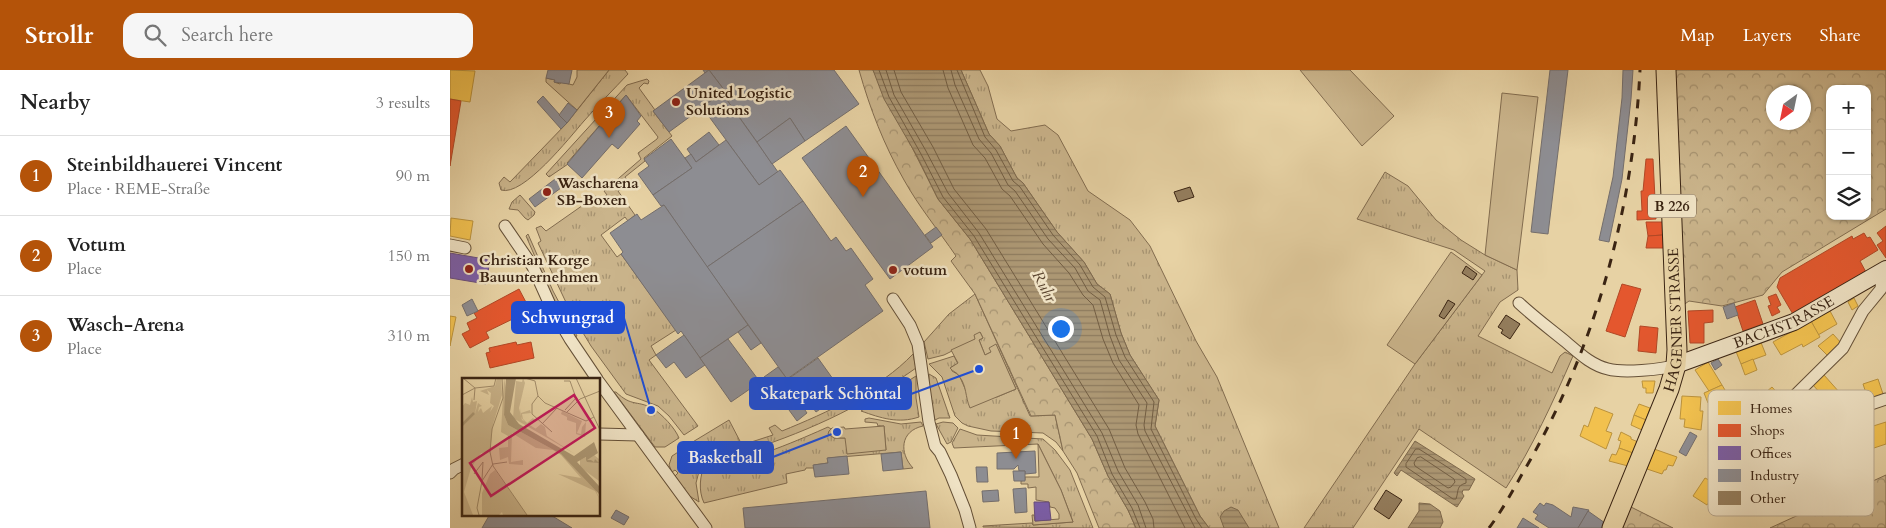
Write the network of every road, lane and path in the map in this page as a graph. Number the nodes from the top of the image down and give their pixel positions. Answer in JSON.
{"nodes":[{"id":1,"x":1666,"y":70,"type":"edge"},
{"id":2,"x":505,"y":226,"type":"dead end"},
{"id":3,"x":450,"y":245,"type":"edge"},
{"id":4,"x":465,"y":248,"type":"dead end"},
{"id":5,"x":1884,"y":270,"type":"edge"},
{"id":6,"x":893,"y":299,"type":"dead end"},
{"id":7,"x":1519,"y":302,"type":"dead end"},
{"id":8,"x":1676,"y":365,"type":"junction"},
{"id":9,"x":597,"y":378,"type":"edge"},
{"id":10,"x":600,"y":383,"type":"edge"},
{"id":11,"x":1800,"y":390,"type":"edge"},
{"id":12,"x":1886,"y":399,"type":"edge"},
{"id":13,"x":1874,"y":403,"type":"edge"},
{"id":14,"x":600,"y":434,"type":"edge"},
{"id":15,"x":638,"y":435,"type":"junction"},
{"id":16,"x":462,"y":465,"type":"edge"},
{"id":17,"x":450,"y":473,"type":"edge"},
{"id":18,"x":706,"y":528,"type":"edge"},
{"id":19,"x":970,"y":528,"type":"edge"},
{"id":20,"x":1612,"y":528,"type":"edge"}],
"edges":[{"from":1,"to":8,"type":"main road","name":"HAGENER STRASSE","number":"B 226"},
{"from":2,"to":9,"type":"street"},
{"from":3,"to":4,"type":"street"},
{"from":5,"to":8,"type":"street","name":"BACHSTRASSE"},
{"from":5,"to":11,"type":"street"},
{"from":6,"to":19,"type":"street"},
{"from":7,"to":8,"type":"street"},
{"from":8,"to":20,"type":"main road","name":"HAGENER STRASSE","number":"B 226"},
{"from":10,"to":15,"type":"street"},
{"from":12,"to":13,"type":"street"},
{"from":14,"to":15,"type":"street"},
{"from":15,"to":18,"type":"street"},
{"from":16,"to":17,"type":"street"}]}
